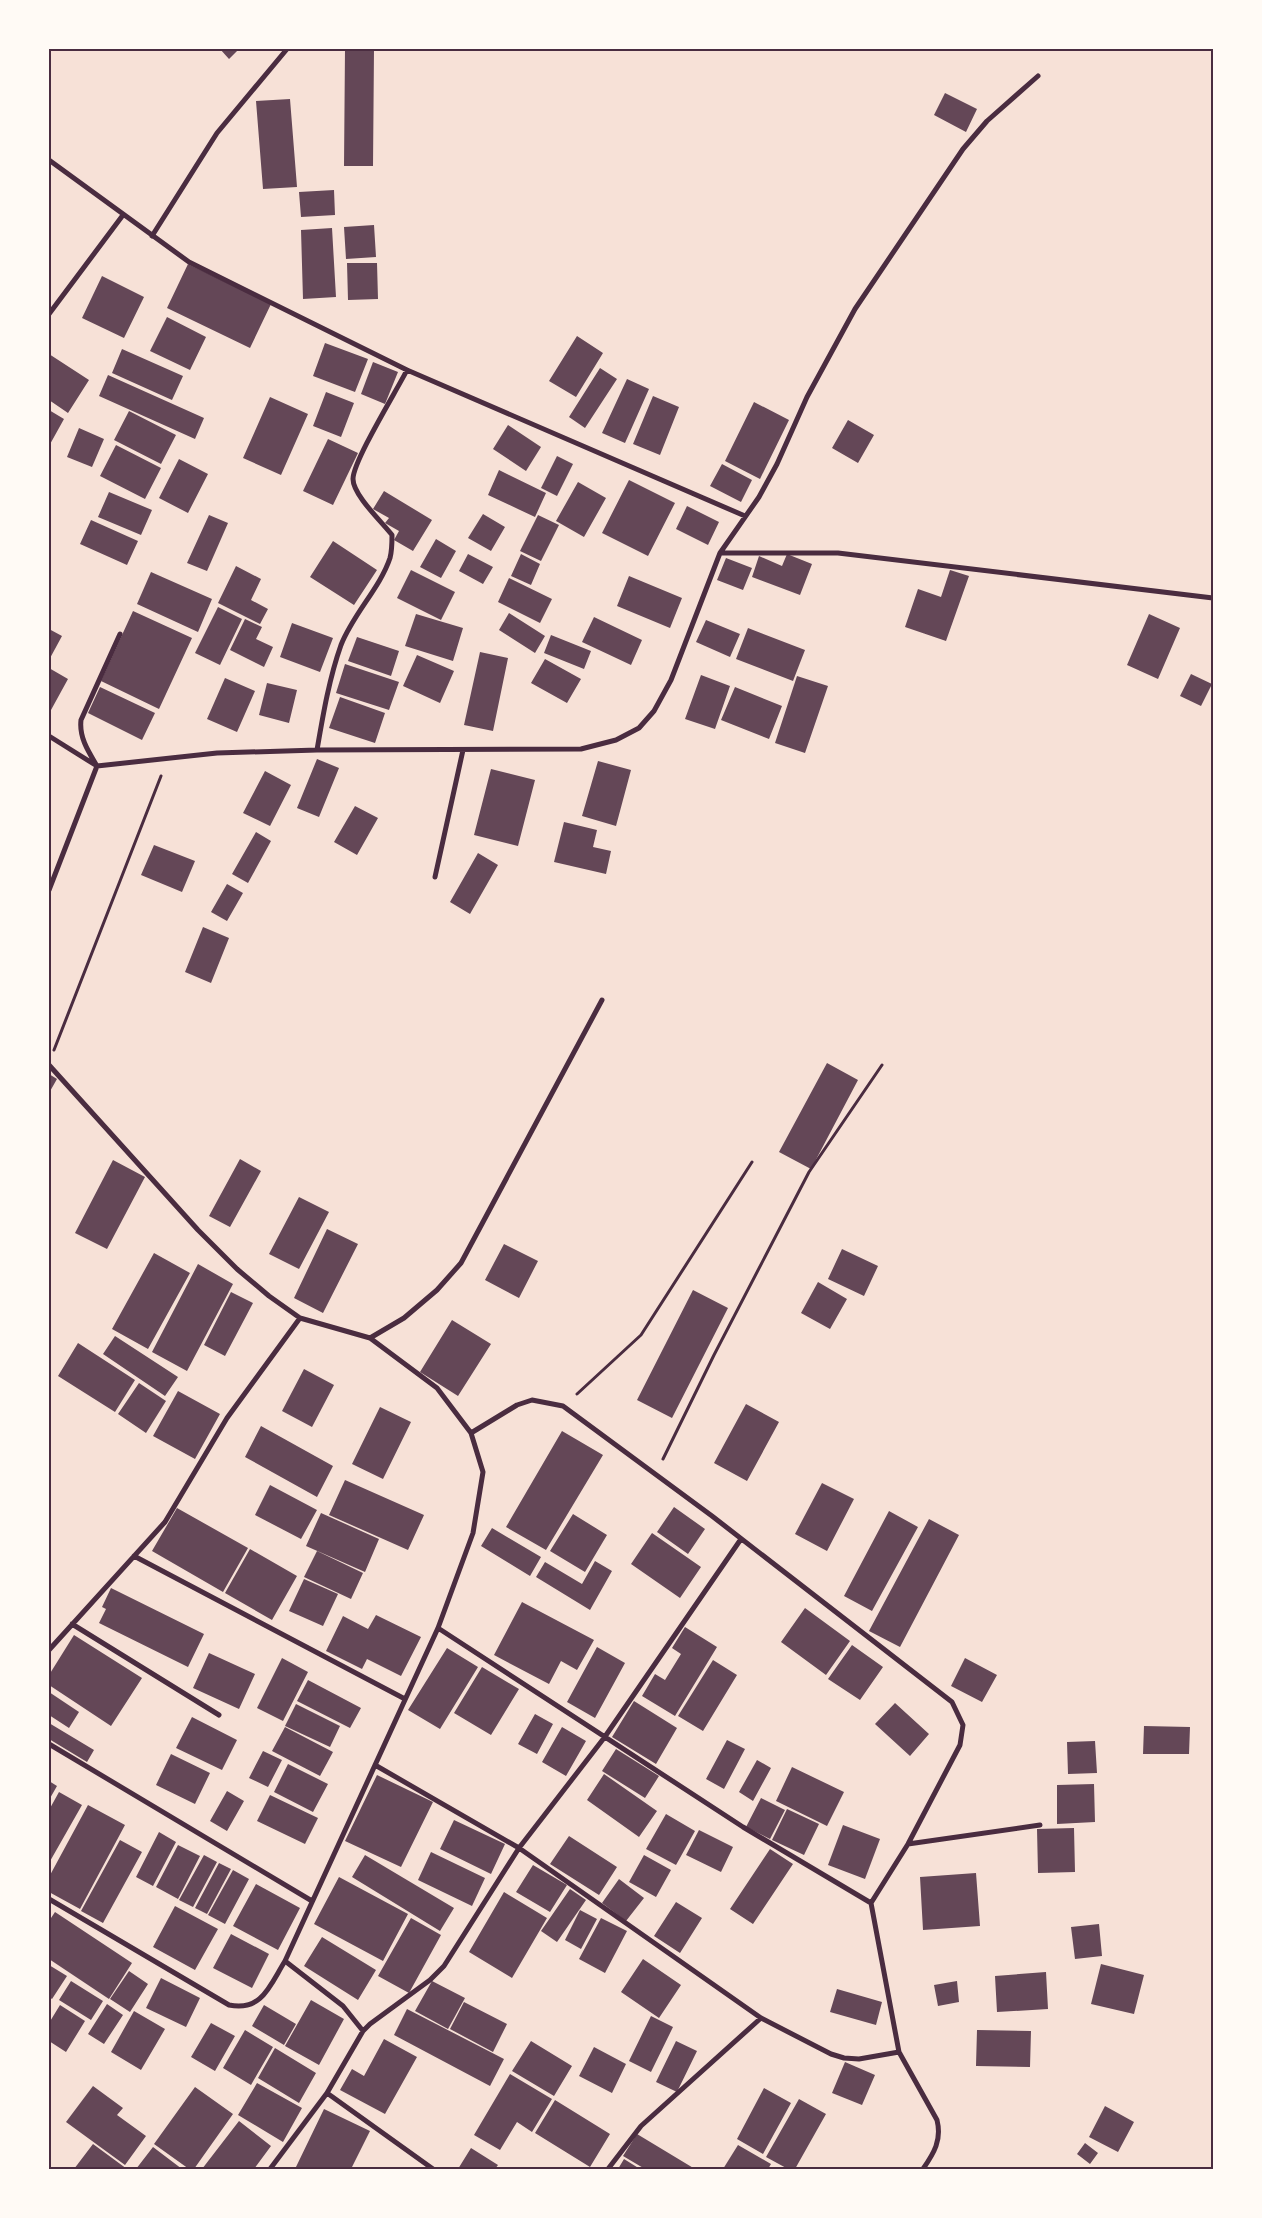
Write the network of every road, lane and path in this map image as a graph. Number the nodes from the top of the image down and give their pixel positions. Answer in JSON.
{"nodes":[{"id":1,"x":287,"y":49,"type":"edge"},
{"id":2,"x":1038,"y":76,"type":"dead end"},
{"id":3,"x":49,"y":160,"type":"edge"},
{"id":4,"x":123,"y":215,"type":"junction"},
{"id":5,"x":152,"y":236,"type":"junction"},
{"id":6,"x":49,"y":314,"type":"edge"},
{"id":7,"x":407,"y":370,"type":"junction"},
{"id":8,"x":745,"y":516,"type":"junction"},
{"id":9,"x":720,"y":553,"type":"junction"},
{"id":10,"x":1213,"y":598,"type":"edge"},
{"id":11,"x":120,"y":634,"type":"dead end"},
{"id":12,"x":49,"y":736,"type":"edge"},
{"id":13,"x":317,"y":750,"type":"junction"},
{"id":14,"x":463,"y":750,"type":"junction"},
{"id":15,"x":168,"y":758,"type":"junction"},
{"id":16,"x":97,"y":766,"type":"junction"},
{"id":17,"x":435,"y":877,"type":"dead end"},
{"id":18,"x":49,"y":890,"type":"edge"},
{"id":19,"x":602,"y":1000,"type":"dead end"},
{"id":20,"x":52,"y":1053,"type":"dead end"},
{"id":21,"x":49,"y":1065,"type":"edge"},
{"id":22,"x":882,"y":1065,"type":"dead end"},
{"id":23,"x":752,"y":1162,"type":"dead end"},
{"id":24,"x":300,"y":1318,"type":"junction"},
{"id":25,"x":370,"y":1338,"type":"junction"},
{"id":26,"x":563,"y":1406,"type":"junction"},
{"id":27,"x":471,"y":1433,"type":"junction"},
{"id":28,"x":655,"y":1476,"type":"junction"},
{"id":29,"x":741,"y":1539,"type":"junction"},
{"id":30,"x":134,"y":1556,"type":"junction"},
{"id":31,"x":72,"y":1624,"type":"junction"},
{"id":32,"x":438,"y":1628,"type":"junction"},
{"id":33,"x":49,"y":1650,"type":"edge"},
{"id":34,"x":405,"y":1699,"type":"junction"},
{"id":35,"x":219,"y":1715,"type":"dead end"},
{"id":36,"x":604,"y":1738,"type":"junction"},
{"id":37,"x":49,"y":1744,"type":"edge"},
{"id":38,"x":375,"y":1765,"type":"junction"},
{"id":39,"x":1040,"y":1825,"type":"dead end"},
{"id":40,"x":908,"y":1844,"type":"junction"},
{"id":41,"x":519,"y":1848,"type":"junction"},
{"id":42,"x":49,"y":1899,"type":"edge"},
{"id":43,"x":312,"y":1901,"type":"junction"},
{"id":44,"x":871,"y":1903,"type":"junction"},
{"id":45,"x":285,"y":1961,"type":"junction"},
{"id":46,"x":761,"y":2018,"type":"junction"},
{"id":47,"x":363,"y":2031,"type":"junction"},
{"id":48,"x":899,"y":2052,"type":"junction"},
{"id":49,"x":327,"y":2093,"type":"junction"},
{"id":50,"x":270,"y":2169,"type":"edge"},
{"id":51,"x":433,"y":2169,"type":"edge"},
{"id":52,"x":608,"y":2169,"type":"edge"},
{"id":53,"x":923,"y":2169,"type":"edge"}],
"edges":[{"from":1,"to":5,"type":"street"},
{"from":2,"to":8,"type":"street"},
{"from":3,"to":4,"type":"street"},
{"from":4,"to":5,"type":"street"},
{"from":4,"to":6,"type":"street"},
{"from":5,"to":7,"type":"street"},
{"from":7,"to":8,"type":"street"},
{"from":7,"to":13,"type":"street"},
{"from":8,"to":9,"type":"street"},
{"from":9,"to":10,"type":"street"},
{"from":9,"to":14,"type":"street"},
{"from":11,"to":16,"type":"street"},
{"from":12,"to":16,"type":"street"},
{"from":13,"to":14,"type":"street"},
{"from":13,"to":15,"type":"street"},
{"from":14,"to":17,"type":"street"},
{"from":15,"to":16,"type":"street"},
{"from":15,"to":20,"type":"path"},
{"from":16,"to":18,"type":"street"},
{"from":19,"to":25,"type":"street"},
{"from":21,"to":24,"type":"street"},
{"from":22,"to":28,"type":"path"},
{"from":23,"to":26,"type":"path"},
{"from":24,"to":25,"type":"street"},
{"from":24,"to":30,"type":"street"},
{"from":25,"to":27,"type":"street"},
{"from":26,"to":27,"type":"street"},
{"from":26,"to":28,"type":"street"},
{"from":27,"to":32,"type":"street"},
{"from":28,"to":29,"type":"street"},
{"from":29,"to":36,"type":"street"},
{"from":29,"to":40,"type":"street"},
{"from":30,"to":31,"type":"street"},
{"from":30,"to":34,"type":"street"},
{"from":31,"to":33,"type":"street"},
{"from":31,"to":35,"type":"street"},
{"from":32,"to":34,"type":"street"},
{"from":32,"to":36,"type":"street"},
{"from":34,"to":38,"type":"street"},
{"from":36,"to":41,"type":"street"},
{"from":36,"to":44,"type":"street"},
{"from":37,"to":43,"type":"street"},
{"from":38,"to":41,"type":"street"},
{"from":38,"to":43,"type":"street"},
{"from":39,"to":40,"type":"street"},
{"from":40,"to":44,"type":"street"},
{"from":41,"to":46,"type":"street"},
{"from":41,"to":47,"type":"street"},
{"from":42,"to":45,"type":"street"},
{"from":43,"to":45,"type":"street"},
{"from":44,"to":48,"type":"street"},
{"from":45,"to":47,"type":"street"},
{"from":46,"to":48,"type":"street"},
{"from":46,"to":52,"type":"street"},
{"from":47,"to":49,"type":"street"},
{"from":48,"to":53,"type":"street"},
{"from":49,"to":50,"type":"street"},
{"from":49,"to":51,"type":"street"}]}
